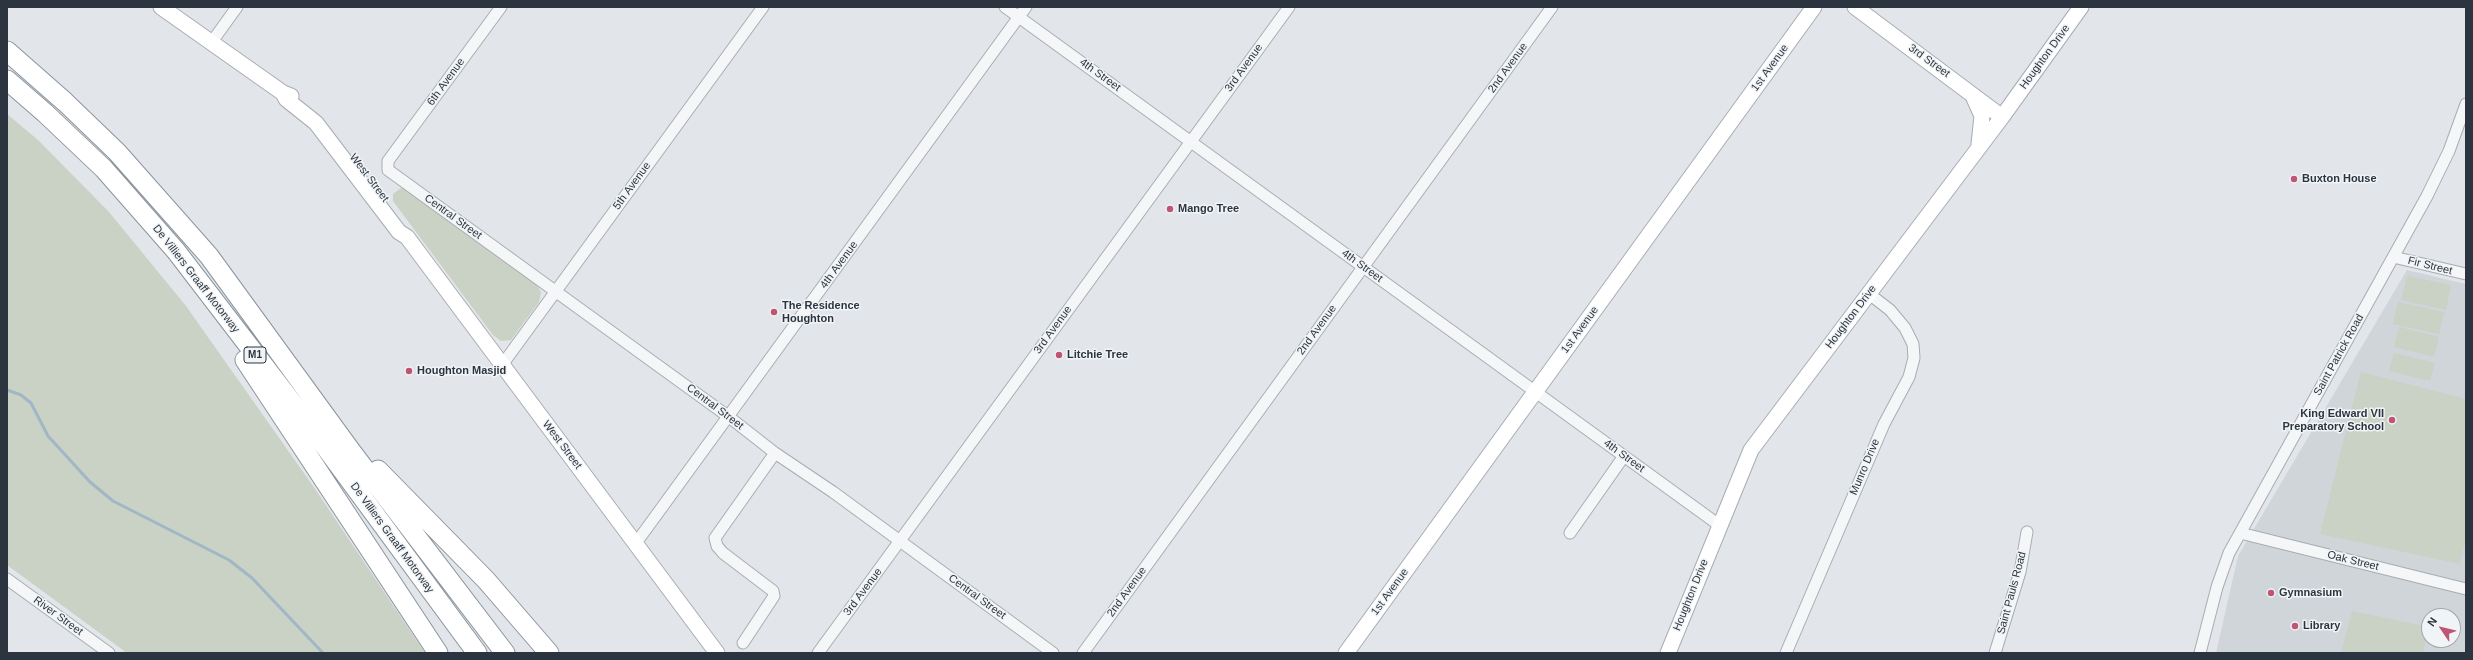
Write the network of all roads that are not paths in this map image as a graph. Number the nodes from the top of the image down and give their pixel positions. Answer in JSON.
{"nodes":[{"id":1,"x":161,"y":7,"type":"edge"},
{"id":2,"x":237,"y":7,"type":"edge"},
{"id":3,"x":501,"y":7,"type":"edge"},
{"id":4,"x":763,"y":7,"type":"edge"},
{"id":5,"x":1005,"y":7,"type":"edge"},
{"id":6,"x":1026,"y":7,"type":"edge"},
{"id":7,"x":1289,"y":7,"type":"edge"},
{"id":8,"x":1552,"y":7,"type":"edge"},
{"id":9,"x":1814,"y":7,"type":"edge"},
{"id":10,"x":1855,"y":7,"type":"edge"},
{"id":11,"x":2081,"y":7,"type":"edge"},
{"id":12,"x":1019,"y":17,"type":"junction"},
{"id":13,"x":211,"y":43,"type":"junction"},
{"id":14,"x":7,"y":51,"type":"edge"},
{"id":15,"x":7,"y":80,"type":"edge"},
{"id":16,"x":1969,"y":90,"type":"junction"},
{"id":17,"x":2466,"y":104,"type":"edge"},
{"id":18,"x":2002,"y":116,"type":"junction"},
{"id":19,"x":1191,"y":141,"type":"junction"},
{"id":20,"x":1978,"y":147,"type":"junction"},
{"id":21,"x":391,"y":157,"type":"joint"},
{"id":22,"x":2393,"y":257,"type":"junction"},
{"id":23,"x":1362,"y":266,"type":"junction"},
{"id":24,"x":2466,"y":274,"type":"edge"},
{"id":25,"x":556,"y":292,"type":"junction"},
{"id":26,"x":1868,"y":293,"type":"junction"},
{"id":27,"x":230,"y":320,"type":"junction"},
{"id":28,"x":502,"y":365,"type":"junction"},
{"id":29,"x":1536,"y":391,"type":"junction"},
{"id":30,"x":729,"y":417,"type":"junction"},
{"id":31,"x":351,"y":451,"type":"junction"},
{"id":32,"x":775,"y":453,"type":"junction"},
{"id":33,"x":1624,"y":456,"type":"junction"},
{"id":34,"x":1719,"y":525,"type":"junction"},
{"id":35,"x":2027,"y":532,"type":"dead end"},
{"id":36,"x":1570,"y":533,"type":"dead end"},
{"id":37,"x":2240,"y":533,"type":"junction"},
{"id":38,"x":901,"y":542,"type":"junction"},
{"id":39,"x":636,"y":543,"type":"junction"},
{"id":40,"x":480,"y":576,"type":"junction"},
{"id":41,"x":7,"y":578,"type":"edge"},
{"id":42,"x":2466,"y":589,"type":"edge"},
{"id":43,"x":743,"y":643,"type":"dead end"},
{"id":44,"x":109,"y":653,"type":"edge"},
{"id":45,"x":438,"y":653,"type":"edge"},
{"id":46,"x":477,"y":653,"type":"edge"},
{"id":47,"x":505,"y":653,"type":"edge"},
{"id":48,"x":543,"y":653,"type":"edge"},
{"id":49,"x":549,"y":653,"type":"edge"},
{"id":50,"x":717,"y":653,"type":"edge"},
{"id":51,"x":818,"y":653,"type":"edge"},
{"id":52,"x":1053,"y":653,"type":"edge"},
{"id":53,"x":1083,"y":653,"type":"edge"},
{"id":54,"x":1346,"y":653,"type":"edge"},
{"id":55,"x":1668,"y":653,"type":"edge"},
{"id":56,"x":1786,"y":653,"type":"edge"},
{"id":57,"x":1995,"y":653,"type":"edge"},
{"id":58,"x":2200,"y":653,"type":"edge"}],
"edges":[{"from":1,"to":13,"type":"main road"},
{"from":2,"to":13,"type":"street"},
{"from":3,"to":21,"type":"street","name":"6th Avenue"},
{"from":4,"to":25,"type":"street","name":"5th Avenue"},
{"from":5,"to":12,"type":"street","name":"4th Street"},
{"from":6,"to":12,"type":"street","name":"4th Avenue"},
{"from":7,"to":19,"type":"street","name":"3rd Avenue"},
{"from":8,"to":23,"type":"street","name":"2nd Avenue"},
{"from":9,"to":29,"type":"main road","name":"1st Avenue"},
{"from":10,"to":16,"type":"main road","name":"3rd Street"},
{"from":11,"to":18,"type":"main road","name":"Houghton Drive"},
{"from":12,"to":19,"type":"street","name":"4th Street"},
{"from":12,"to":30,"type":"street","name":"4th Avenue"},
{"from":13,"to":28,"type":"main road","name":"West Street"},
{"from":14,"to":31,"type":"highway","number":"M1"},
{"from":15,"to":27,"type":"highway","name":"De Villiers Graaff Motorway","number":"M1"},
{"from":16,"to":18,"type":"main road","name":"3rd Street"},
{"from":16,"to":20,"type":"main road"},
{"from":17,"to":22,"type":"street","name":"Saint Patrick Road"},
{"from":18,"to":20,"type":"main road","name":"Houghton Drive"},
{"from":19,"to":23,"type":"street","name":"4th Street"},
{"from":19,"to":38,"type":"street","name":"3rd Avenue"},
{"from":20,"to":26,"type":"main road","name":"Houghton Drive"},
{"from":21,"to":25,"type":"street","name":"Central Street"},
{"from":22,"to":24,"type":"street","name":"Fir Street"},
{"from":22,"to":37,"type":"street","name":"Saint Patrick Road"},
{"from":23,"to":29,"type":"street","name":"4th Street"},
{"from":23,"to":53,"type":"street","name":"2nd Avenue"},
{"from":25,"to":28,"type":"street","name":"5th Avenue"},
{"from":25,"to":30,"type":"street","name":"Central Street"},
{"from":26,"to":34,"type":"main road","name":"Houghton Drive"},
{"from":26,"to":56,"type":"street","name":"Munro Drive"},
{"from":27,"to":45,"type":"highway"},
{"from":27,"to":46,"type":"highway","name":"De Villiers Graaff Motorway","number":"M1"},
{"from":28,"to":39,"type":"main road","name":"West Street"},
{"from":29,"to":33,"type":"street","name":"4th Street"},
{"from":29,"to":54,"type":"main road","name":"1st Avenue"},
{"from":30,"to":32,"type":"street","name":"Central Street"},
{"from":30,"to":39,"type":"street","name":"4th Avenue"},
{"from":31,"to":40,"type":"highway"},
{"from":31,"to":47,"type":"highway","number":"M1"},
{"from":32,"to":38,"type":"street","name":"Central Street"},
{"from":32,"to":43,"type":"street"},
{"from":33,"to":34,"type":"street","name":"4th Street"},
{"from":33,"to":36,"type":"street"},
{"from":34,"to":55,"type":"main road","name":"Houghton Drive"},
{"from":35,"to":57,"type":"street","name":"Saint Pauls Road"},
{"from":37,"to":42,"type":"street","name":"Oak Street"},
{"from":37,"to":58,"type":"street","name":"Saint Patrick Road"},
{"from":38,"to":51,"type":"street","name":"3rd Avenue"},
{"from":38,"to":52,"type":"street","name":"Central Street"},
{"from":39,"to":50,"type":"main road","name":"West Street"},
{"from":40,"to":48,"type":"highway"},
{"from":40,"to":49,"type":"highway"},
{"from":41,"to":44,"type":"street","name":"River Street"}]}
